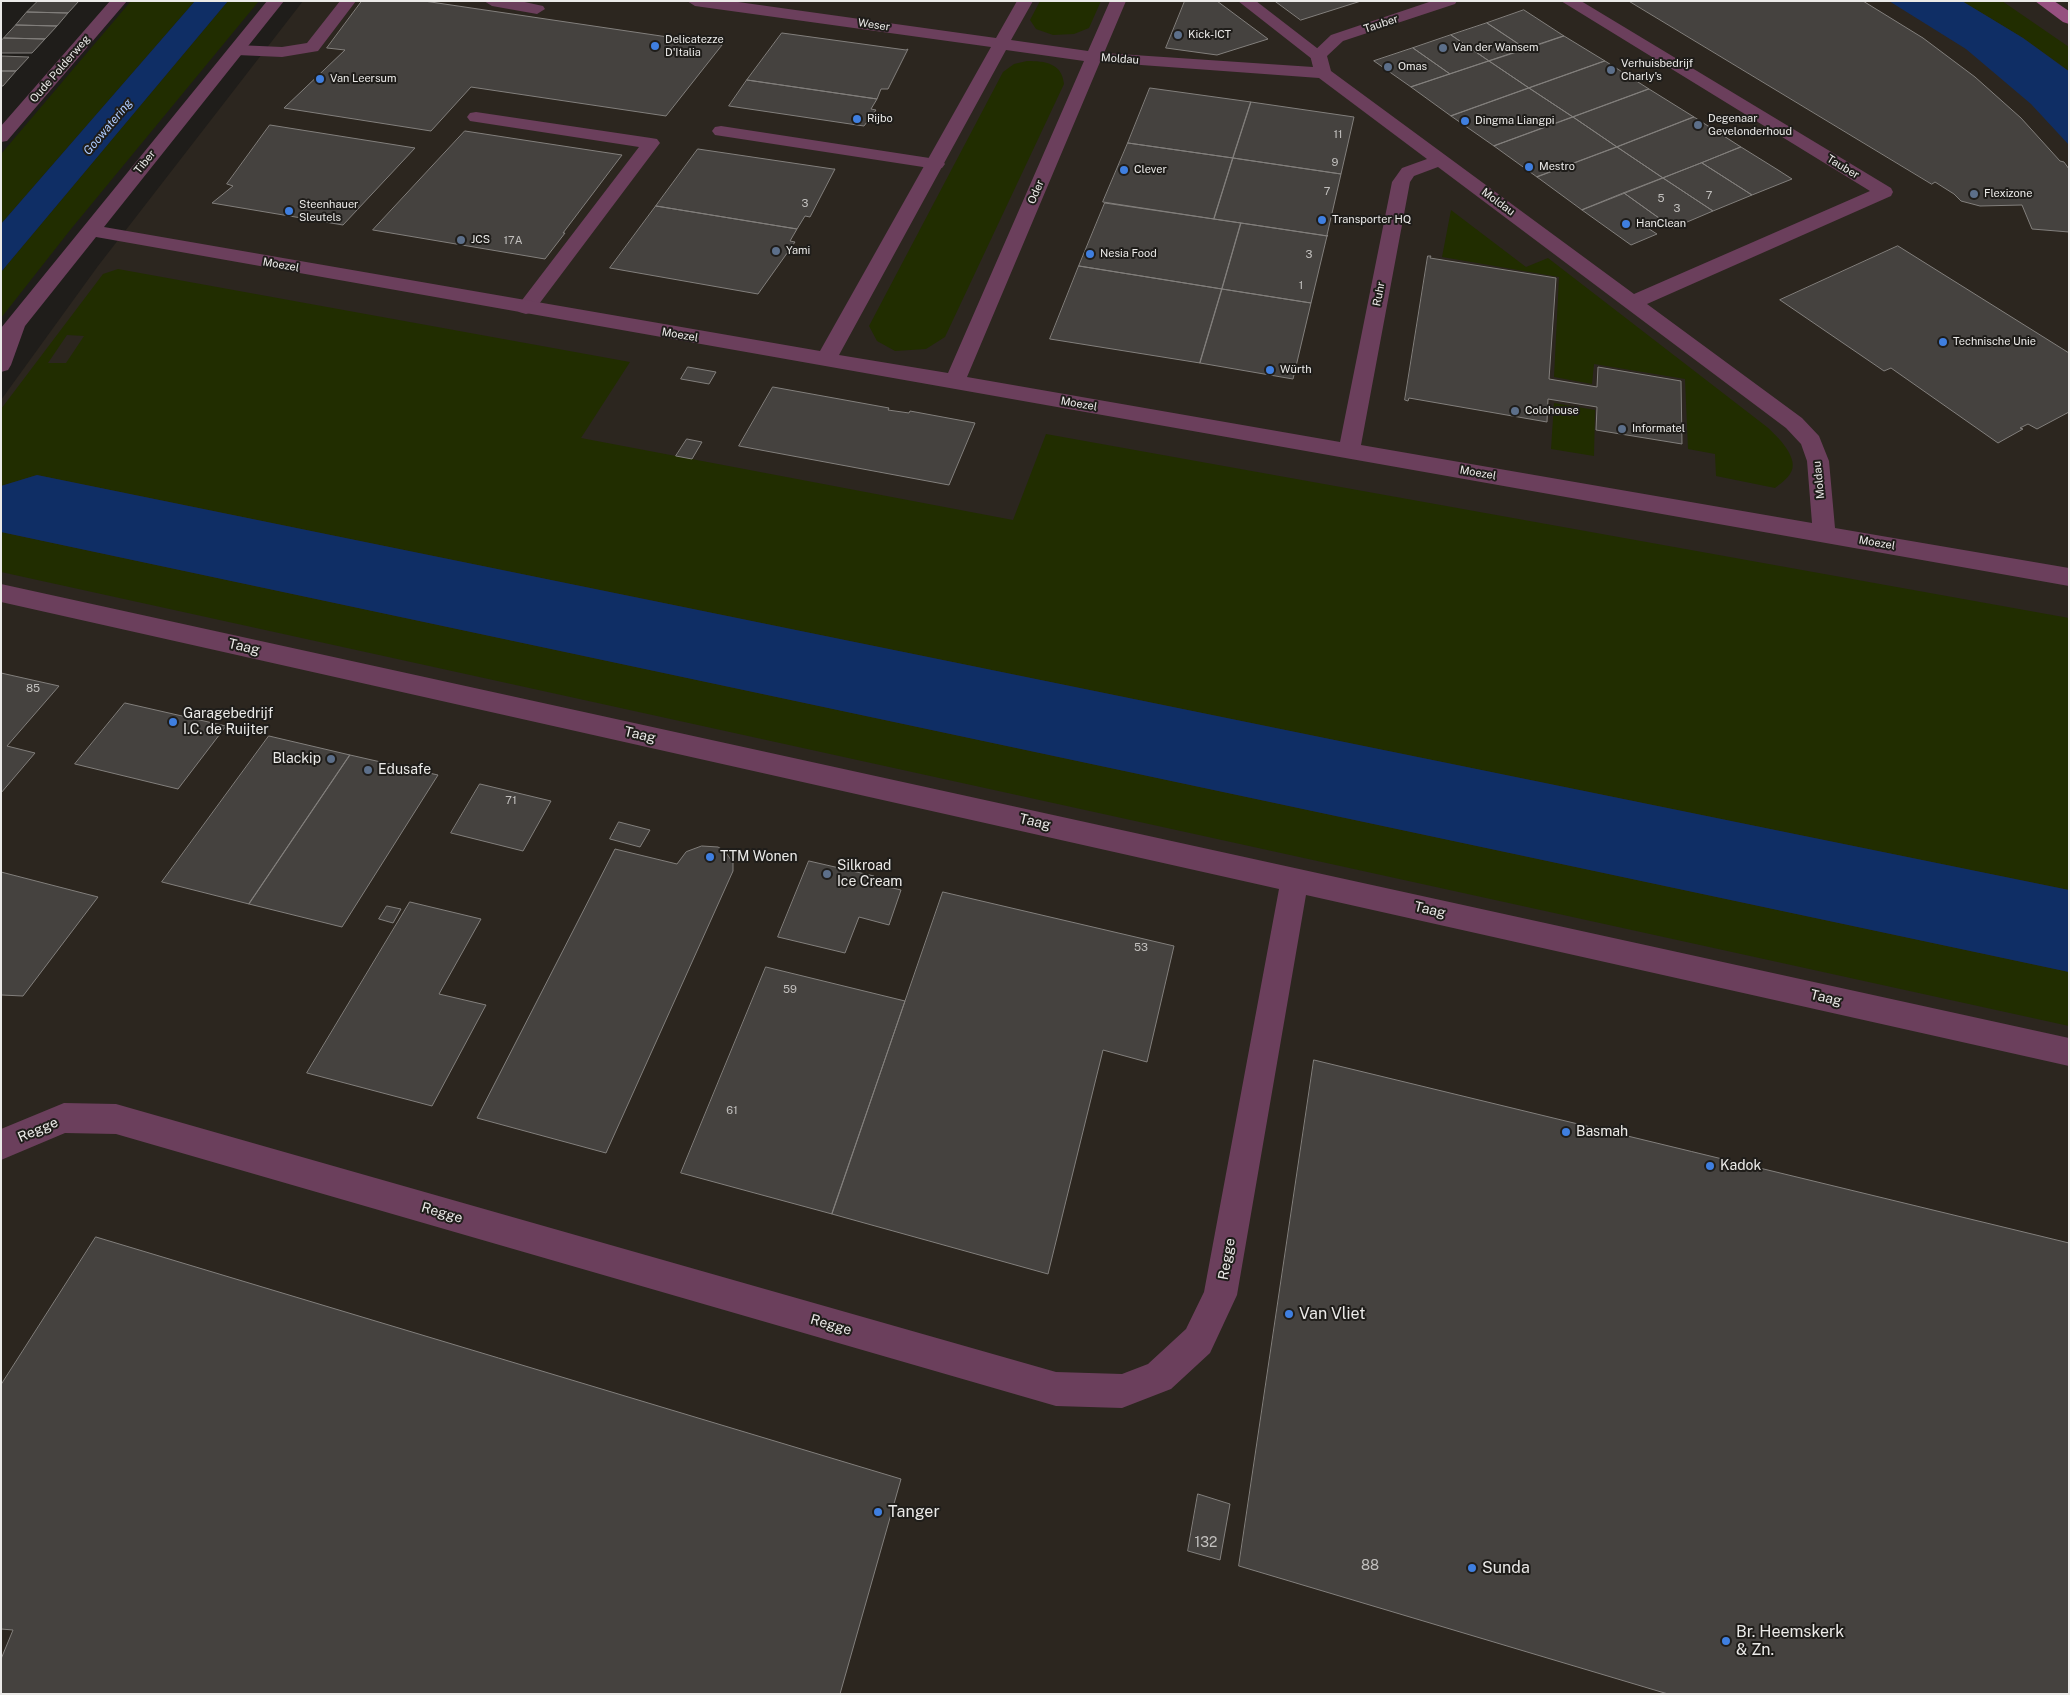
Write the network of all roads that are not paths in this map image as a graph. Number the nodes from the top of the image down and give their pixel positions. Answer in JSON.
{"nodes":[{"id":1,"x":119,"y":1,"type":"edge"},
{"id":2,"x":276,"y":1,"type":"edge"},
{"id":3,"x":348,"y":1,"type":"edge"},
{"id":4,"x":492,"y":1,"type":"edge"},
{"id":5,"x":695,"y":1,"type":"edge"},
{"id":6,"x":1025,"y":1,"type":"edge"},
{"id":7,"x":1118,"y":1,"type":"edge"},
{"id":8,"x":1246,"y":1,"type":"edge"},
{"id":9,"x":1448,"y":1,"type":"edge"},
{"id":10,"x":1569,"y":1,"type":"edge"},
{"id":11,"x":2043,"y":1,"type":"edge"},
{"id":12,"x":537,"y":9,"type":"dead end"},
{"id":13,"x":2069,"y":19,"type":"edge"},
{"id":14,"x":1002,"y":43,"type":"junction"},
{"id":15,"x":237,"y":50,"type":"junction"},
{"id":16,"x":1052,"y":51,"type":"joint"},
{"id":17,"x":1318,"y":55,"type":"junction"},
{"id":18,"x":1094,"y":57,"type":"junction"},
{"id":19,"x":1323,"y":73,"type":"junction"},
{"id":20,"x":476,"y":116,"type":"dead end"},
{"id":21,"x":721,"y":131,"type":"dead end"},
{"id":22,"x":1,"y":137,"type":"edge"},
{"id":23,"x":1441,"y":160,"type":"junction"},
{"id":24,"x":936,"y":164,"type":"junction"},
{"id":25,"x":89,"y":230,"type":"junction"},
{"id":26,"x":1634,"y":302,"type":"junction"},
{"id":27,"x":526,"y":308,"type":"junction"},
{"id":28,"x":15,"y":326,"type":"junction"},
{"id":29,"x":1,"y":342,"type":"edge"},
{"id":30,"x":826,"y":360,"type":"junction"},
{"id":31,"x":1,"y":366,"type":"edge"},
{"id":32,"x":954,"y":383,"type":"junction"},
{"id":33,"x":1349,"y":451,"type":"junction"},
{"id":34,"x":1824,"y":533,"type":"junction"},
{"id":35,"x":2069,"y":577,"type":"edge"},
{"id":36,"x":1,"y":593,"type":"edge"},
{"id":37,"x":1295,"y":880,"type":"junction"},
{"id":38,"x":2069,"y":1052,"type":"edge"},
{"id":39,"x":1,"y":1145,"type":"edge"}],
"edges":[{"from":1,"to":22,"type":"street","name":"Oude Polderweg"},
{"from":2,"to":15,"type":"street","name":"Tiber"},
{"from":3,"to":15,"type":"street"},
{"from":4,"to":12,"type":"street"},
{"from":5,"to":14,"type":"street","name":"Weser"},
{"from":6,"to":14,"type":"street"},
{"from":7,"to":18,"type":"street","name":"Oder"},
{"from":8,"to":17,"type":"street"},
{"from":9,"to":17,"type":"street","name":"Tauber"},
{"from":10,"to":26,"type":"street","name":"Tauber"},
{"from":11,"to":13,"type":"main road"},
{"from":14,"to":16,"type":"street","name":"Weser"},
{"from":14,"to":24,"type":"street"},
{"from":15,"to":25,"type":"street","name":"Tiber"},
{"from":16,"to":18,"type":"street","name":"Moldau"},
{"from":17,"to":19,"type":"street"},
{"from":18,"to":19,"type":"street","name":"Moldau"},
{"from":18,"to":32,"type":"street","name":"Oder"},
{"from":19,"to":23,"type":"street","name":"Moldau"},
{"from":20,"to":27,"type":"street"},
{"from":21,"to":24,"type":"street"},
{"from":23,"to":26,"type":"street","name":"Moldau"},
{"from":23,"to":33,"type":"street","name":"Ruhr"},
{"from":24,"to":30,"type":"street"},
{"from":25,"to":27,"type":"street","name":"Moezel"},
{"from":25,"to":28,"type":"street","name":"Tiber"},
{"from":26,"to":34,"type":"street","name":"Moldau"},
{"from":27,"to":30,"type":"street","name":"Moezel"},
{"from":28,"to":29,"type":"street","name":"Tiber"},
{"from":28,"to":31,"type":"street","name":"Tiber"},
{"from":30,"to":32,"type":"street","name":"Moezel"},
{"from":32,"to":33,"type":"street","name":"Moezel"},
{"from":33,"to":34,"type":"street","name":"Moezel"},
{"from":34,"to":35,"type":"street","name":"Moezel"},
{"from":36,"to":37,"type":"street","name":"Taag"},
{"from":37,"to":38,"type":"street","name":"Taag"},
{"from":37,"to":39,"type":"street","name":"Regge"}]}
